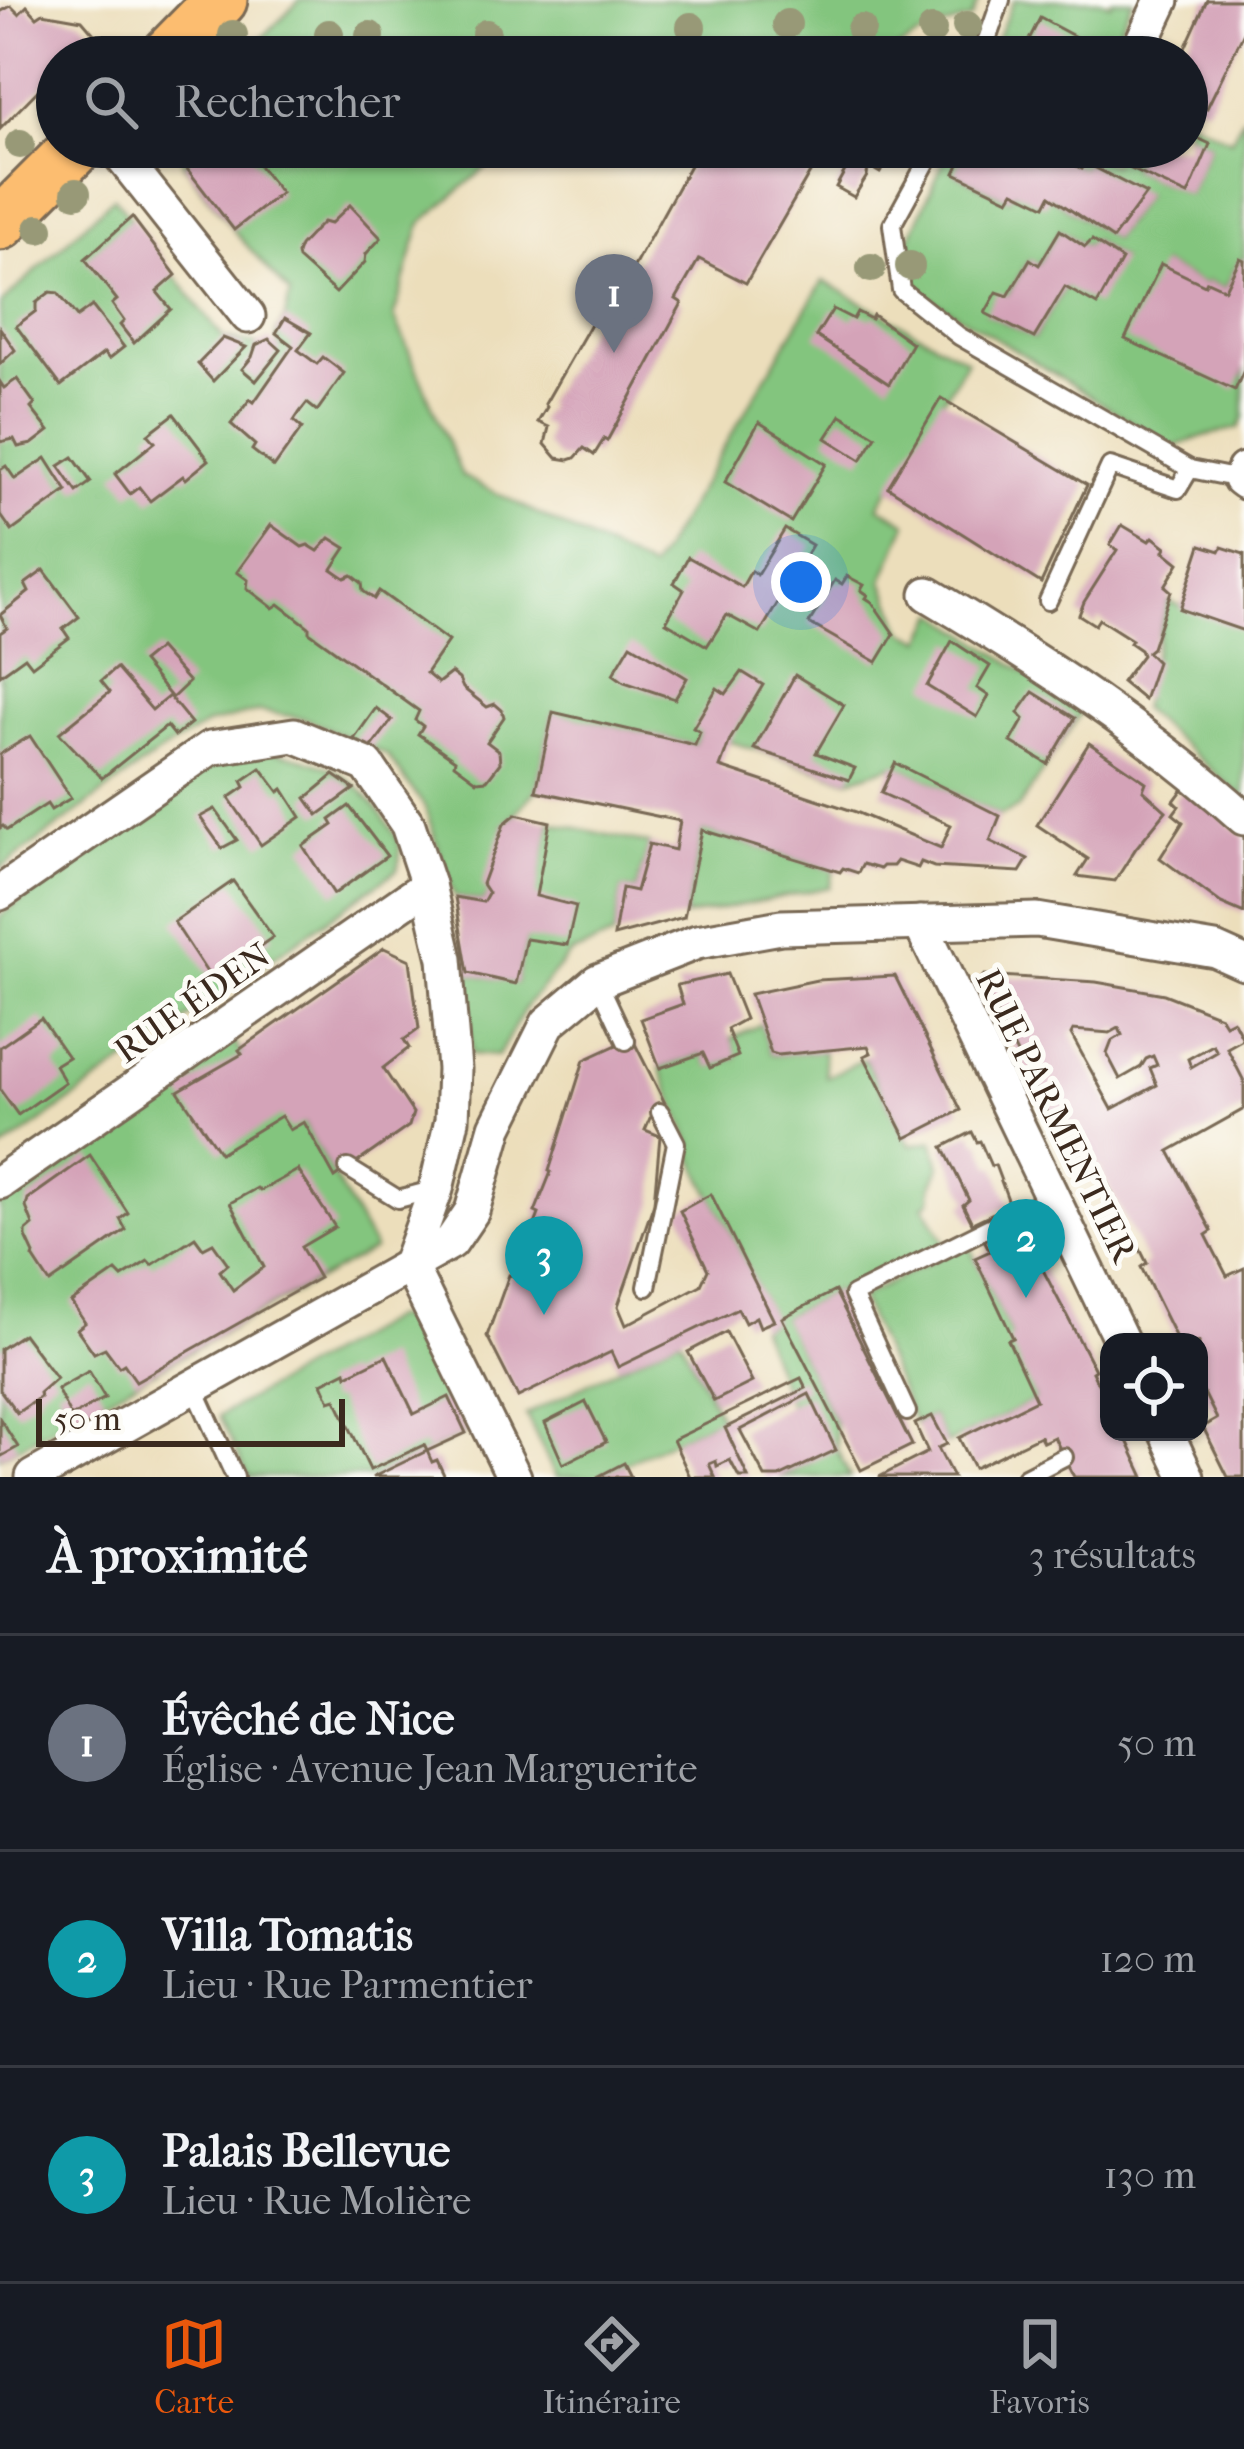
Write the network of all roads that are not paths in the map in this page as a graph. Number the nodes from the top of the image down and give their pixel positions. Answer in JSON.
{"nodes":[{"id":1,"x":220,"y":0,"type":"edge"},
{"id":2,"x":1001,"y":0,"type":"edge"},
{"id":3,"x":1162,"y":0,"type":"edge"},
{"id":4,"x":185,"y":36,"type":"edge"},
{"id":5,"x":988,"y":36,"type":"edge"},
{"id":6,"x":1145,"y":36,"type":"edge"},
{"id":7,"x":55,"y":168,"type":"edge"},
{"id":8,"x":131,"y":168,"type":"edge"},
{"id":9,"x":924,"y":168,"type":"edge"},
{"id":10,"x":0,"y":224,"type":"edge"},
{"id":11,"x":248,"y":316,"type":"dead end"},
{"id":12,"x":1190,"y":469,"type":"junction"},
{"id":13,"x":1243,"y":477,"type":"edge"},
{"id":14,"x":928,"y":594,"type":"dead end"},
{"id":15,"x":1048,"y":601,"type":"dead end"},
{"id":16,"x":1244,"y":818,"type":"edge"},
{"id":17,"x":428,"y":885,"type":"junction"},
{"id":18,"x":0,"y":893,"type":"edge"},
{"id":19,"x":920,"y":923,"type":"junction"},
{"id":20,"x":1244,"y":963,"type":"edge"},
{"id":21,"x":598,"y":981,"type":"junction"},
{"id":22,"x":626,"y":1041,"type":"dead end"},
{"id":23,"x":660,"y":1112,"type":"dead end"},
{"id":24,"x":347,"y":1168,"type":"dead end"},
{"id":25,"x":0,"y":1182,"type":"edge"},
{"id":26,"x":436,"y":1189,"type":"junction"},
{"id":27,"x":1052,"y":1196,"type":"junction"},
{"id":28,"x":409,"y":1264,"type":"junction"},
{"id":29,"x":647,"y":1287,"type":"dead end"},
{"id":30,"x":1118,"y":1333,"type":"edge"},
{"id":31,"x":194,"y":1387,"type":"junction"},
{"id":32,"x":907,"y":1412,"type":"dead end"},
{"id":33,"x":1170,"y":1441,"type":"edge"},
{"id":34,"x":1064,"y":1457,"type":"dead end"},
{"id":35,"x":33,"y":1477,"type":"edge"},
{"id":36,"x":235,"y":1477,"type":"edge"},
{"id":37,"x":514,"y":1477,"type":"edge"},
{"id":38,"x":1024,"y":1477,"type":"edge"},
{"id":39,"x":1187,"y":1477,"type":"edge"}],
"edges":[{"from":1,"to":4,"type":"main road"},
{"from":2,"to":5,"type":"lane"},
{"from":3,"to":6,"type":"street"},
{"from":7,"to":10,"type":"main road"},
{"from":8,"to":11,"type":"street"},
{"from":9,"to":12,"type":"lane"},
{"from":12,"to":13,"type":"lane"},
{"from":12,"to":15,"type":"lane"},
{"from":14,"to":16,"type":"street"},
{"from":17,"to":18,"type":"street"},
{"from":17,"to":25,"type":"street","name":"RUE ÉDEN"},
{"from":17,"to":26,"type":"street"},
{"from":19,"to":20,"type":"street"},
{"from":19,"to":21,"type":"street"},
{"from":19,"to":27,"type":"street","name":"RUE PARMENTIER"},
{"from":21,"to":22,"type":"lane"},
{"from":21,"to":28,"type":"street"},
{"from":23,"to":29,"type":"lane"},
{"from":24,"to":26,"type":"lane"},
{"from":26,"to":28,"type":"street"},
{"from":27,"to":30,"type":"street","name":"RUE PARMENTIER"},
{"from":27,"to":32,"type":"lane"},
{"from":28,"to":31,"type":"street"},
{"from":28,"to":37,"type":"street"},
{"from":31,"to":35,"type":"street"},
{"from":31,"to":36,"type":"lane"},
{"from":33,"to":39,"type":"street"},
{"from":34,"to":38,"type":"lane"}]}
